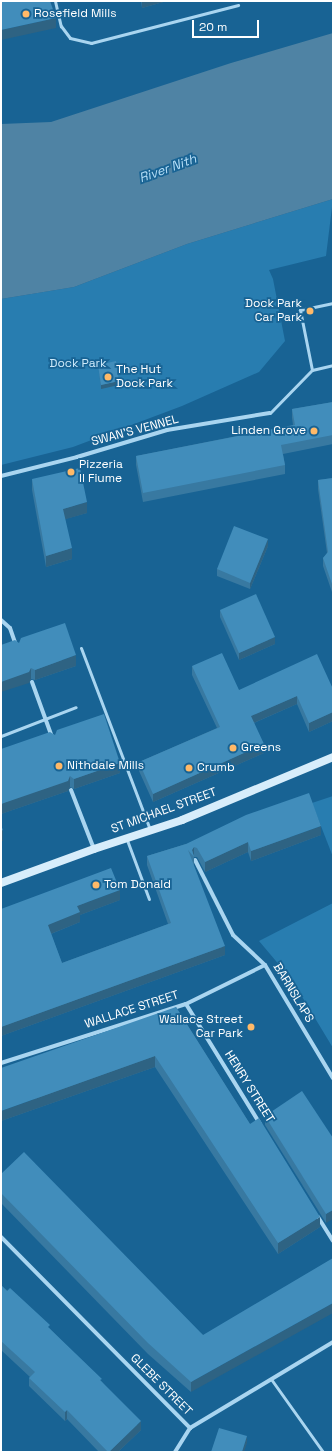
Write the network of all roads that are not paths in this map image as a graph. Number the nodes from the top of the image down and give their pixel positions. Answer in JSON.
{"nodes":[{"id":1,"x":55,"y":1,"type":"edge"},
{"id":2,"x":238,"y":5,"type":"dead end"},
{"id":3,"x":333,"y":303,"type":"edge"},
{"id":4,"x":333,"y":366,"type":"edge"},
{"id":5,"x":312,"y":370,"type":"junction"},
{"id":6,"x":270,"y":412,"type":"joint"},
{"id":7,"x":1,"y":476,"type":"edge"},
{"id":8,"x":1,"y":620,"type":"edge"},
{"id":9,"x":82,"y":648,"type":"dead end"},
{"id":10,"x":18,"y":650,"type":"edge"},
{"id":11,"x":32,"y":682,"type":"edge"},
{"id":12,"x":76,"y":707,"type":"dead end"},
{"id":13,"x":45,"y":719,"type":"junction"},
{"id":14,"x":1,"y":736,"type":"edge"},
{"id":15,"x":54,"y":742,"type":"edge"},
{"id":16,"x":333,"y":757,"type":"edge"},
{"id":17,"x":71,"y":790,"type":"edge"},
{"id":18,"x":150,"y":830,"type":"junction"},
{"id":19,"x":126,"y":838,"type":"junction"},
{"id":20,"x":94,"y":849,"type":"junction"},
{"id":21,"x":195,"y":860,"type":"edge"},
{"id":22,"x":1,"y":883,"type":"edge"},
{"id":23,"x":149,"y":899,"type":"dead end"},
{"id":24,"x":265,"y":965,"type":"junction"},
{"id":25,"x":186,"y":1004,"type":"junction"},
{"id":26,"x":1,"y":1063,"type":"edge"},
{"id":27,"x":333,"y":1078,"type":"edge"},
{"id":28,"x":261,"y":1126,"type":"edge"},
{"id":29,"x":316,"y":1214,"type":"edge"},
{"id":30,"x":1,"y":1237,"type":"edge"},
{"id":31,"x":333,"y":1241,"type":"edge"},
{"id":32,"x":333,"y":1342,"type":"edge"},
{"id":33,"x":271,"y":1379,"type":"junction"},
{"id":34,"x":190,"y":1428,"type":"junction"},
{"id":35,"x":175,"y":1452,"type":"edge"},
{"id":36,"x":323,"y":1452,"type":"edge"}],
"edges":[{"from":1,"to":2,"type":"lane"},
{"from":3,"to":5,"type":"lane"},
{"from":4,"to":5,"type":"lane"},
{"from":5,"to":6,"type":"lane"},
{"from":6,"to":7,"type":"street","name":"SWAN'S VENNEL"},
{"from":8,"to":10,"type":"street"},
{"from":9,"to":18,"type":"lane"},
{"from":11,"to":13,"type":"street"},
{"from":12,"to":13,"type":"lane"},
{"from":13,"to":14,"type":"lane"},
{"from":13,"to":15,"type":"street"},
{"from":16,"to":18,"type":"main road","name":"ST MICHAEL STREET"},
{"from":17,"to":20,"type":"street"},
{"from":18,"to":19,"type":"main road","name":"ST MICHAEL STREET"},
{"from":19,"to":20,"type":"main road","name":"ST MICHAEL STREET"},
{"from":19,"to":23,"type":"lane"},
{"from":20,"to":22,"type":"main road","name":"ST MICHAEL STREET"},
{"from":21,"to":24,"type":"street","name":"BARNSLAPS"},
{"from":24,"to":25,"type":"street","name":"WALLACE STREET"},
{"from":24,"to":27,"type":"street","name":"BARNSLAPS"},
{"from":25,"to":26,"type":"street","name":"WALLACE STREET"},
{"from":25,"to":28,"type":"street","name":"HENRY STREET"},
{"from":29,"to":31,"type":"street"},
{"from":30,"to":34,"type":"street","name":"GLEBE STREET"},
{"from":32,"to":33,"type":"street","name":"GLEBE STREET"},
{"from":33,"to":34,"type":"street","name":"GLEBE STREET"},
{"from":33,"to":36,"type":"lane"},
{"from":34,"to":35,"type":"street"}]}
